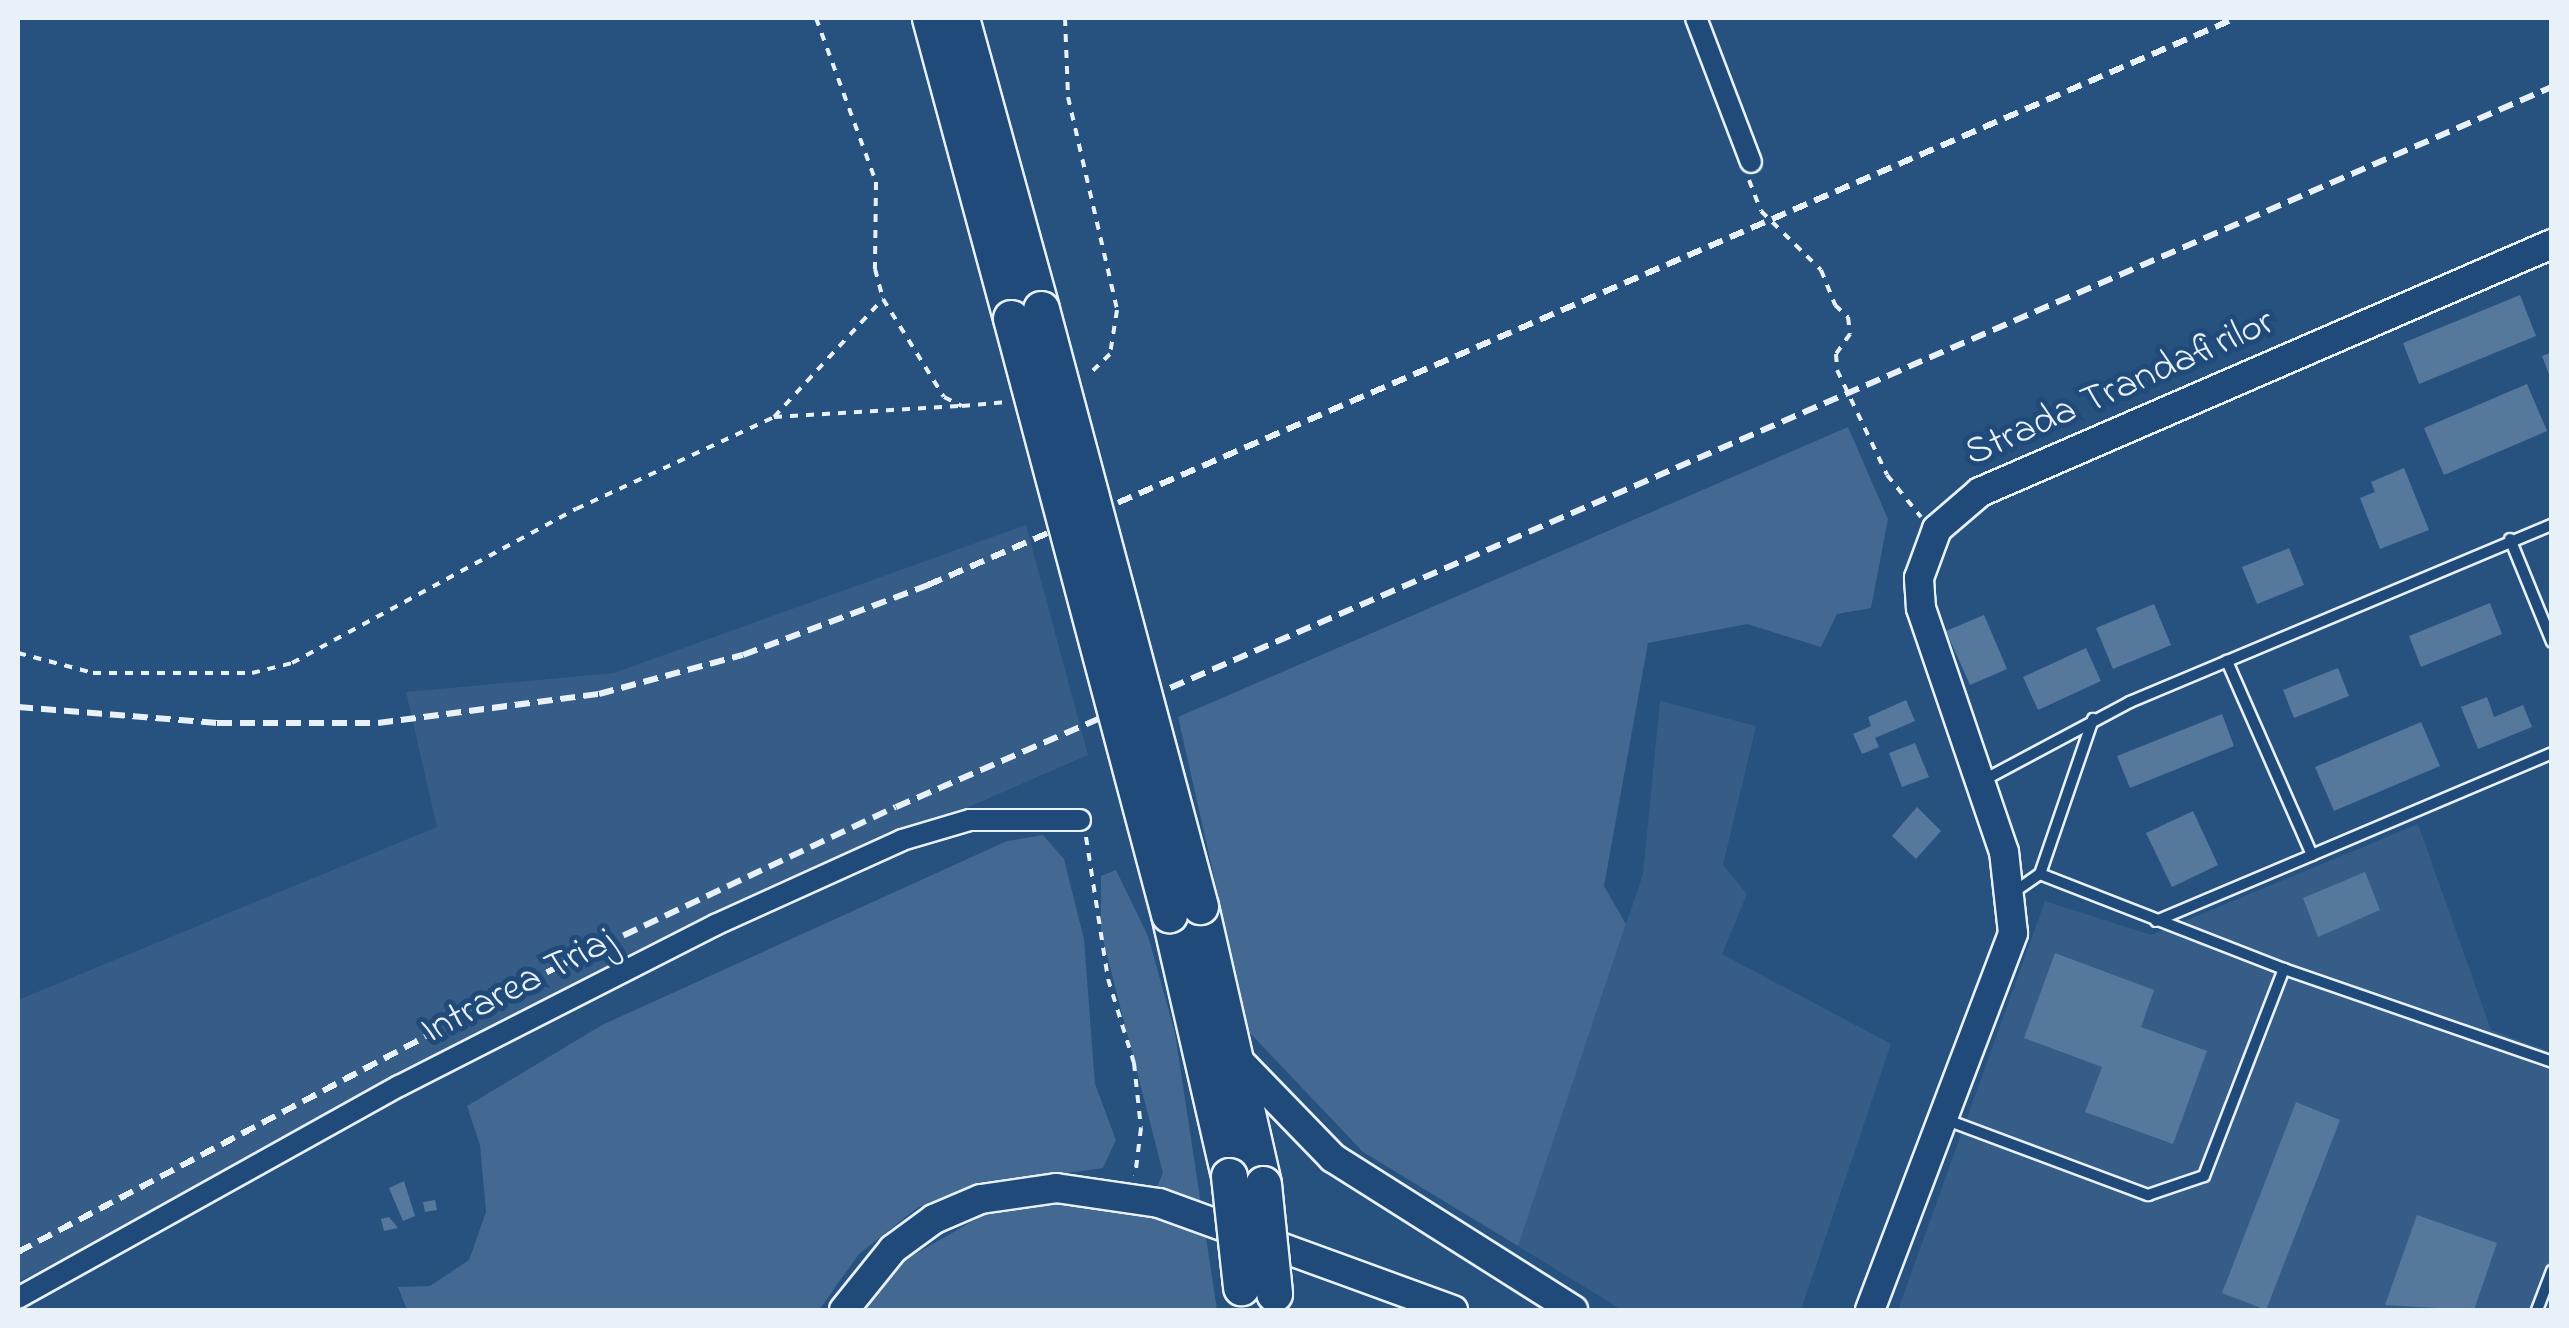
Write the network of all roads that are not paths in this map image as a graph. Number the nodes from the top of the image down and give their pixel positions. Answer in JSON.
{"nodes":[{"id":1,"x":930,"y":18,"type":"edge"},
{"id":2,"x":962,"y":18,"type":"edge"},
{"id":3,"x":1696,"y":18,"type":"edge"},
{"id":4,"x":1752,"y":162,"type":"road end"},
{"id":5,"x":2552,"y":244,"type":"edge"},
{"id":6,"x":1026,"y":313,"type":"junction"},
{"id":7,"x":2552,"y":525,"type":"edge"},
{"id":8,"x":2510,"y":540,"type":"junction"},
{"id":9,"x":2552,"y":642,"type":"edge"},
{"id":10,"x":2227,"y":661,"type":"junction"},
{"id":11,"x":2093,"y":719,"type":"junction"},
{"id":12,"x":2552,"y":753,"type":"edge"},
{"id":13,"x":1982,"y":782,"type":"junction"},
{"id":14,"x":1080,"y":820,"type":"road end"},
{"id":15,"x":2312,"y":855,"type":"junction"},
{"id":16,"x":2040,"y":874,"type":"junction"},
{"id":17,"x":2014,"y":892,"type":"junction"},
{"id":18,"x":1184,"y":910,"type":"junction"},
{"id":19,"x":2156,"y":921,"type":"junction"},
{"id":20,"x":2284,"y":969,"type":"junction"},
{"id":21,"x":1239,"y":1061,"type":"junction"},
{"id":22,"x":2552,"y":1062,"type":"edge"},
{"id":23,"x":1946,"y":1119,"type":"junction"},
{"id":24,"x":1246,"y":1180,"type":"junction"},
{"id":25,"x":2552,"y":1271,"type":"edge"},
{"id":26,"x":18,"y":1298,"type":"edge"},
{"id":27,"x":1258,"y":1300,"type":"edge"},
{"id":28,"x":844,"y":1310,"type":"edge"},
{"id":29,"x":1452,"y":1310,"type":"edge"},
{"id":30,"x":1572,"y":1310,"type":"edge"},
{"id":31,"x":1870,"y":1310,"type":"edge"},
{"id":32,"x":2536,"y":1310,"type":"edge"}],
"edges":[{"from":1,"to":6,"type":"highway"},
{"from":2,"to":6,"type":"highway"},
{"from":3,"to":4,"type":"street"},
{"from":5,"to":13,"type":"main road","name":"Strada Trandafirilor"},
{"from":6,"to":18,"type":"highway","bridge":true},
{"from":7,"to":8,"type":"lane"},
{"from":8,"to":9,"type":"lane"},
{"from":8,"to":10,"type":"lane"},
{"from":10,"to":11,"type":"lane"},
{"from":10,"to":15,"type":"lane"},
{"from":11,"to":13,"type":"lane"},
{"from":11,"to":16,"type":"lane"},
{"from":12,"to":15,"type":"lane"},
{"from":13,"to":17,"type":"main road"},
{"from":14,"to":26,"type":"street","name":"Intrarea Triaj"},
{"from":15,"to":19,"type":"lane"},
{"from":16,"to":17,"type":"lane"},
{"from":16,"to":19,"type":"lane"},
{"from":17,"to":23,"type":"main road"},
{"from":18,"to":21,"type":"highway"},
{"from":18,"to":24,"type":"highway"},
{"from":19,"to":20,"type":"lane"},
{"from":20,"to":22,"type":"lane"},
{"from":20,"to":23,"type":"lane"},
{"from":21,"to":24,"type":"highway"},
{"from":21,"to":30,"type":"main road"},
{"from":23,"to":31,"type":"main road"},
{"from":24,"to":27,"type":"highway","bridge":true},
{"from":25,"to":32,"type":"lane"},
{"from":28,"to":29,"type":"main road"}]}
